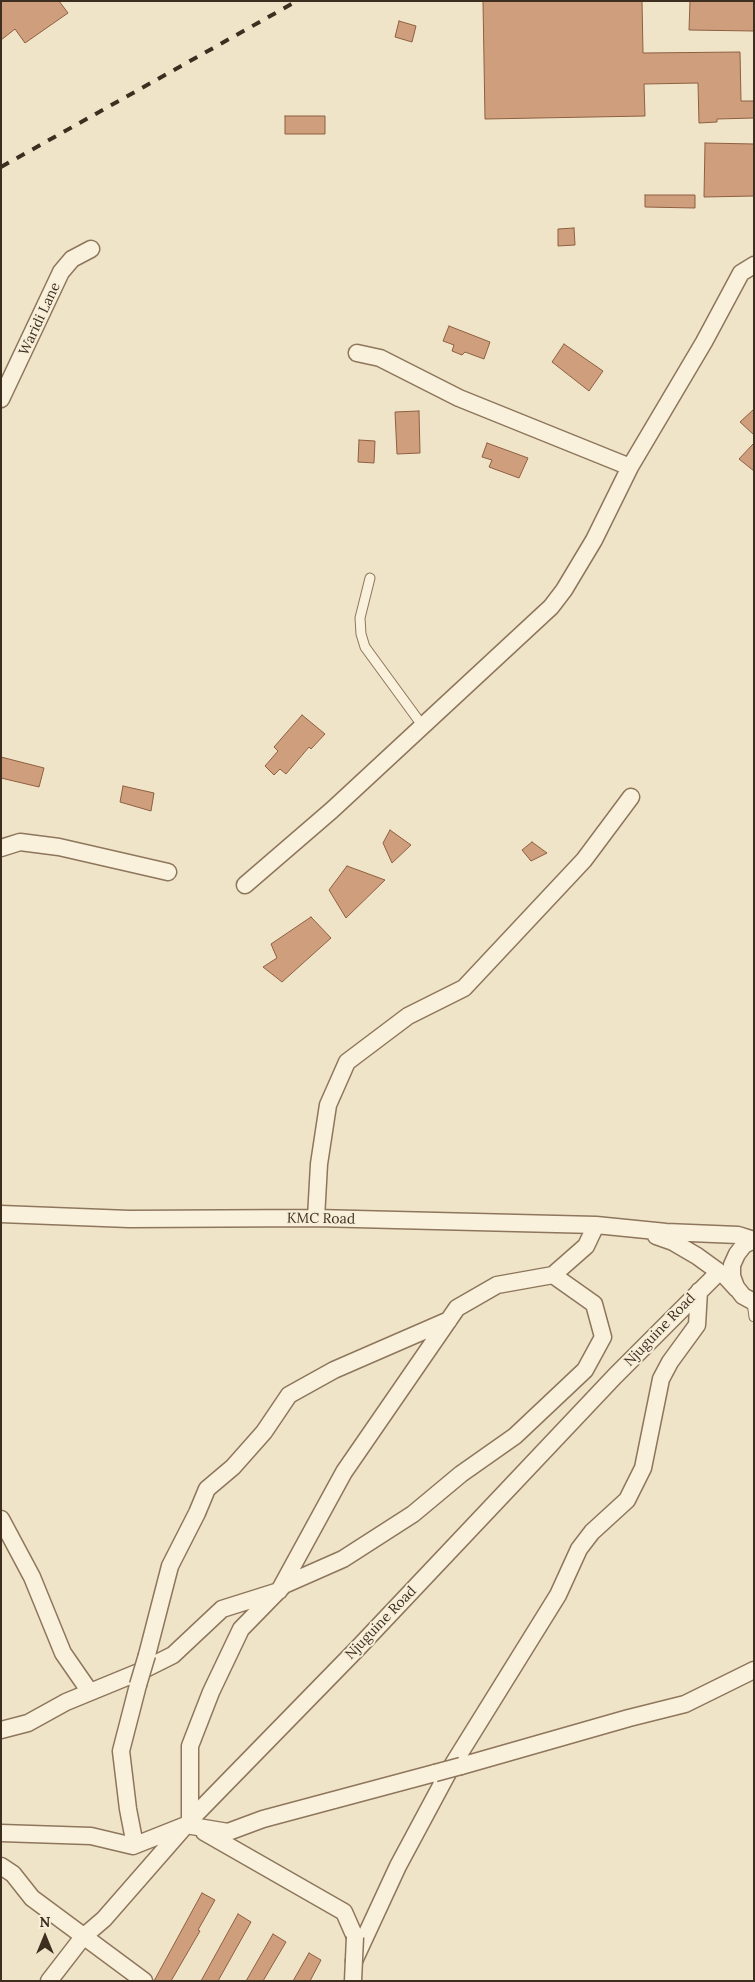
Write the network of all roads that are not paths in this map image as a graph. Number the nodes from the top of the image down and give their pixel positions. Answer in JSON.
{"nodes":[{"id":1,"x":91,"y":249,"type":"dead end"},
{"id":2,"x":747,"y":269,"type":"edge"},
{"id":3,"x":356,"y":353,"type":"dead end"},
{"id":4,"x":1,"y":400,"type":"edge"},
{"id":5,"x":630,"y":467,"type":"junction"},
{"id":6,"x":370,"y":578,"type":"dead end"},
{"id":7,"x":422,"y":725,"type":"junction"},
{"id":8,"x":631,"y":797,"type":"dead end"},
{"id":9,"x":1,"y":848,"type":"edge"},
{"id":10,"x":168,"y":872,"type":"dead end"},
{"id":11,"x":245,"y":885,"type":"dead end"},
{"id":12,"x":1,"y":1214,"type":"edge"},
{"id":13,"x":316,"y":1218,"type":"junction"},
{"id":14,"x":596,"y":1225,"type":"junction"},
{"id":15,"x":640,"y":1230,"type":"junction"},
{"id":16,"x":754,"y":1240,"type":"edge"},
{"id":17,"x":720,"y":1272,"type":"junction"},
{"id":18,"x":553,"y":1275,"type":"junction"},
{"id":19,"x":737,"y":1289,"type":"junction"},
{"id":20,"x":699,"y":1291,"type":"junction"},
{"id":21,"x":753,"y":1307,"type":"edge"},
{"id":22,"x":449,"y":1320,"type":"junction"},
{"id":23,"x":1,"y":1519,"type":"edge"},
{"id":24,"x":279,"y":1591,"type":"junction"},
{"id":25,"x":754,"y":1670,"type":"edge"},
{"id":26,"x":90,"y":1692,"type":"junction"},
{"id":27,"x":1,"y":1730,"type":"edge"},
{"id":28,"x":190,"y":1824,"type":"junction"},
{"id":29,"x":1,"y":1833,"type":"edge"},
{"id":30,"x":135,"y":1845,"type":"junction"},
{"id":31,"x":1,"y":1866,"type":"edge"},
{"id":32,"x":83,"y":1937,"type":"junction"},
{"id":33,"x":49,"y":1981,"type":"edge"},
{"id":34,"x":144,"y":1981,"type":"edge"},
{"id":35,"x":345,"y":1981,"type":"edge"},
{"id":36,"x":353,"y":1981,"type":"edge"}],
"edges":[{"from":1,"to":4,"type":"street","name":"Waridi Lane"},
{"from":2,"to":5,"type":"street"},
{"from":3,"to":5,"type":"street"},
{"from":5,"to":7,"type":"street"},
{"from":6,"to":7,"type":"lane"},
{"from":7,"to":11,"type":"street"},
{"from":8,"to":13,"type":"street"},
{"from":9,"to":10,"type":"street"},
{"from":12,"to":13,"type":"street","name":"KMC Road"},
{"from":13,"to":14,"type":"street","name":"KMC Road"},
{"from":14,"to":15,"type":"street","name":"KMC Road"},
{"from":14,"to":18,"type":"street"},
{"from":15,"to":16,"type":"street","name":"KMC Road"},
{"from":15,"to":17,"type":"street","name":"KMC Road"},
{"from":16,"to":19,"type":"street"},
{"from":17,"to":19,"type":"street","name":"KMC Road"},
{"from":17,"to":20,"type":"street","name":"Njuguine Road"},
{"from":18,"to":22,"type":"street"},
{"from":18,"to":24,"type":"street"},
{"from":19,"to":21,"type":"street","name":"KMC Road"},
{"from":20,"to":28,"type":"street","name":"Njuguine Road"},
{"from":20,"to":35,"type":"street"},
{"from":22,"to":24,"type":"street"},
{"from":22,"to":30,"type":"street","bridge":true},
{"from":23,"to":26,"type":"street"},
{"from":24,"to":26,"type":"street"},
{"from":24,"to":28,"type":"street"},
{"from":25,"to":28,"type":"street","bridge":true},
{"from":26,"to":27,"type":"street"},
{"from":28,"to":30,"type":"street"},
{"from":28,"to":32,"type":"street","name":"Njuguine Road"},
{"from":28,"to":36,"type":"street","bridge":true},
{"from":29,"to":30,"type":"street"},
{"from":31,"to":32,"type":"street"},
{"from":32,"to":33,"type":"street","name":"Njuguine Road"},
{"from":32,"to":34,"type":"street"}]}
